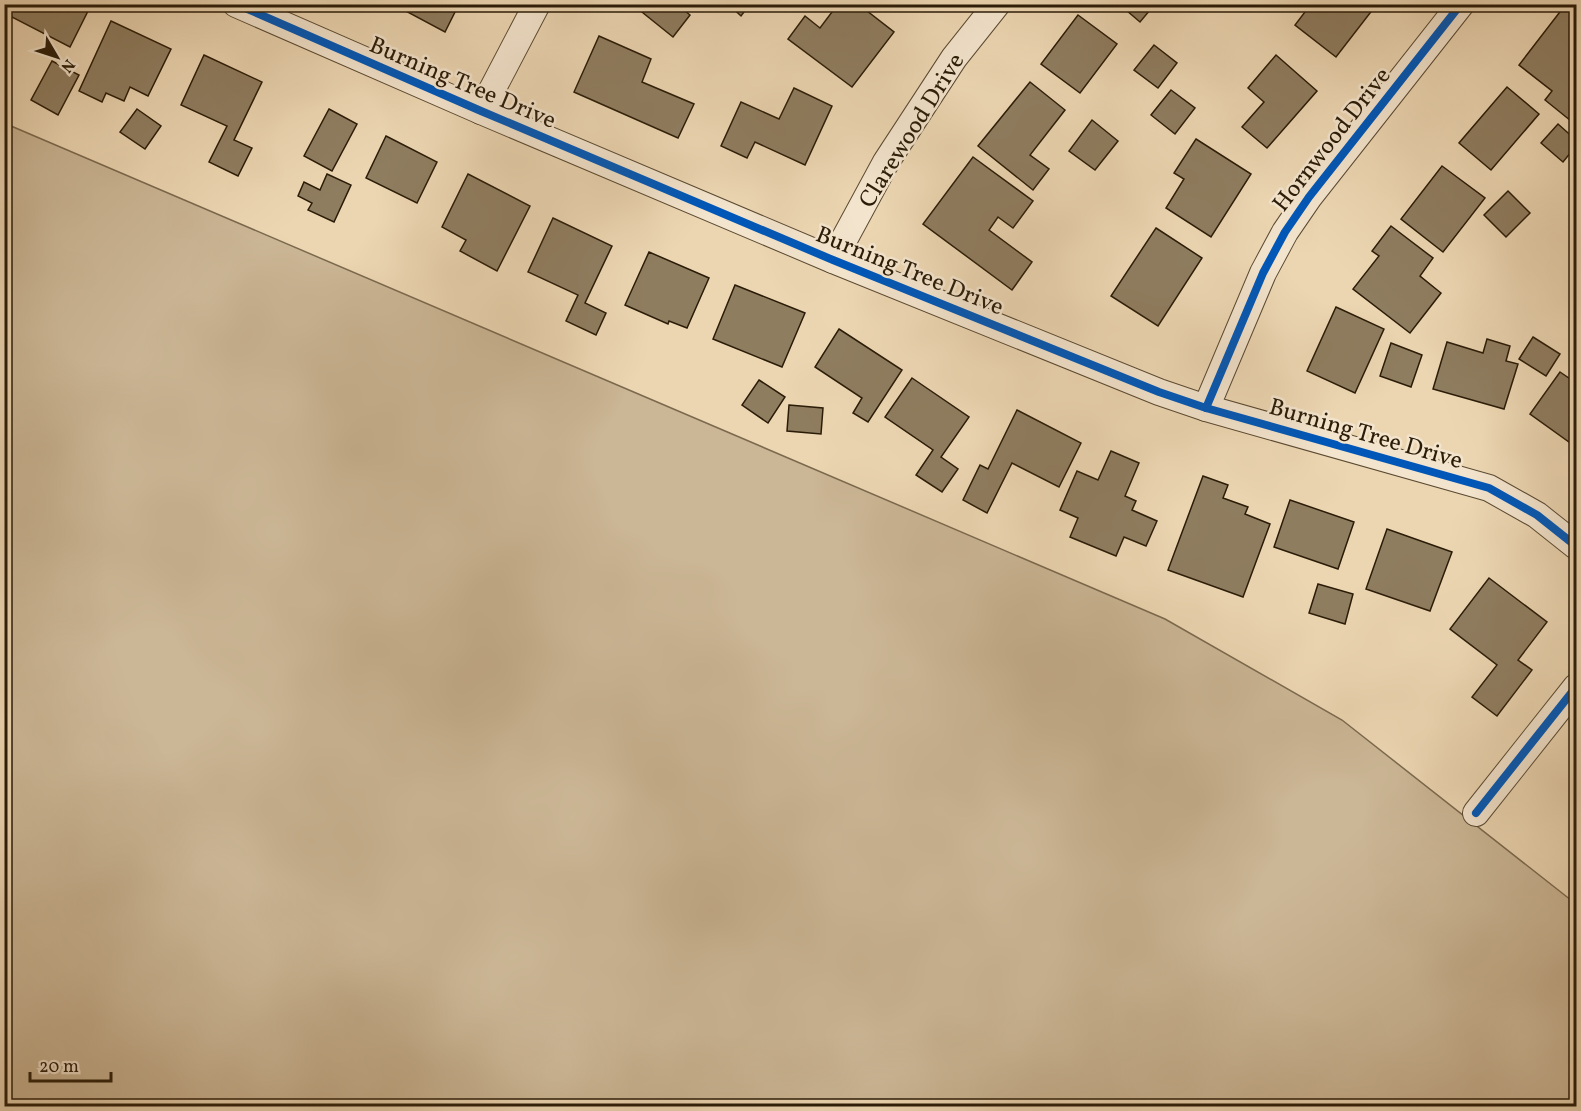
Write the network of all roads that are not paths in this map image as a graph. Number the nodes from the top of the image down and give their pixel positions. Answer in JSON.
{"nodes":[{"id":1,"x":236,"y":4,"type":"edge"},
{"id":2,"x":537,"y":4,"type":"edge"},
{"id":3,"x":997,"y":4,"type":"edge"},
{"id":4,"x":1461,"y":4,"type":"edge"},
{"id":5,"x":481,"y":111,"type":"junction"},
{"id":6,"x":833,"y":260,"type":"junction"},
{"id":7,"x":1206,"y":408,"type":"junction"},
{"id":8,"x":1576,"y":546,"type":"edge"},
{"id":9,"x":1576,"y":687,"type":"edge"},
{"id":10,"x":1476,"y":813,"type":"dead end"}],
"edges":[{"from":1,"to":5,"type":"street","name":"Burning Tree Drive"},
{"from":2,"to":5,"type":"street"},
{"from":3,"to":6,"type":"street","name":"Clarewood Drive"},
{"from":4,"to":7,"type":"street","name":"Hornwood Drive"},
{"from":5,"to":6,"type":"street","name":"Burning Tree Drive"},
{"from":6,"to":7,"type":"street","name":"Burning Tree Drive"},
{"from":7,"to":8,"type":"street","name":"Burning Tree Drive"},
{"from":9,"to":10,"type":"street"}]}
